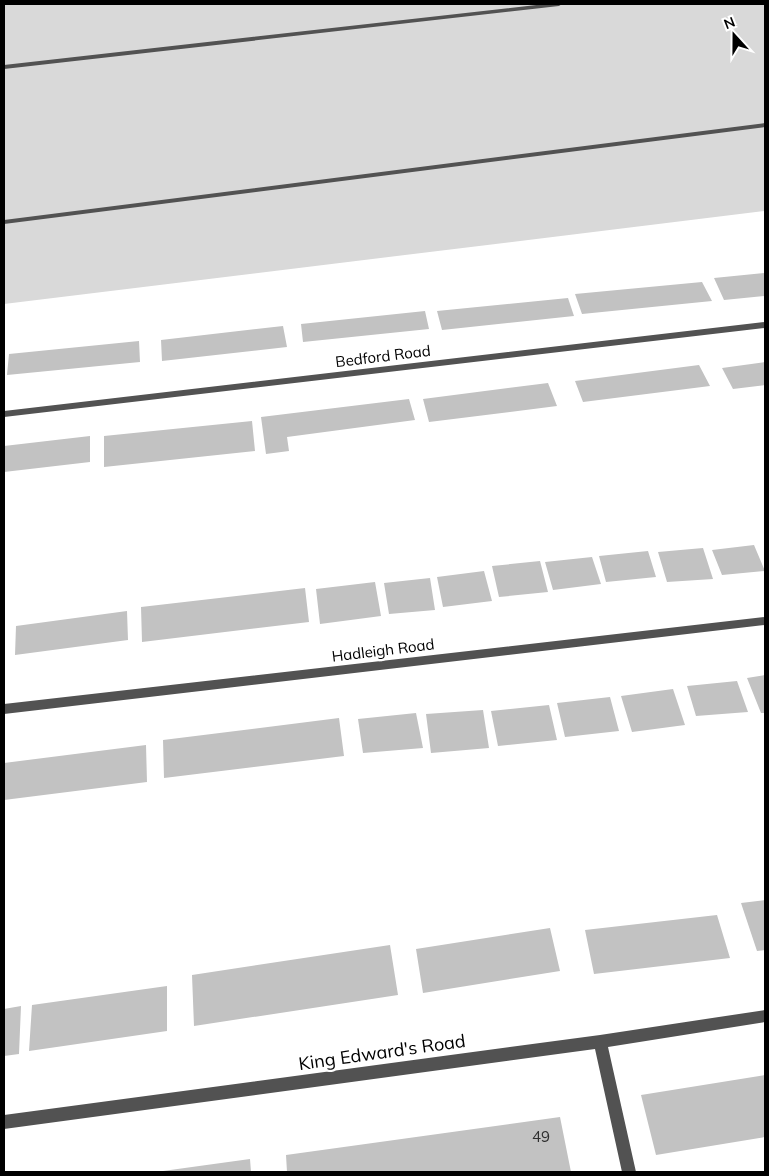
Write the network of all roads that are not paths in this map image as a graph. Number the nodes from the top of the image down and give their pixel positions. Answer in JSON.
{"nodes":[{"id":1,"x":559,"y":4,"type":"edge"},
{"id":2,"x":4,"y":67,"type":"edge"},
{"id":3,"x":765,"y":126,"type":"edge"},
{"id":4,"x":4,"y":222,"type":"edge"},
{"id":5,"x":765,"y":324,"type":"edge"},
{"id":6,"x":4,"y":414,"type":"edge"},
{"id":7,"x":765,"y":621,"type":"edge"},
{"id":8,"x":4,"y":708,"type":"edge"},
{"id":9,"x":765,"y":1016,"type":"edge"},
{"id":10,"x":600,"y":1042,"type":"junction"},
{"id":11,"x":4,"y":1122,"type":"edge"},
{"id":12,"x":629,"y":1172,"type":"edge"}],
"edges":[{"from":1,"to":2,"type":"street"},
{"from":3,"to":4,"type":"street"},
{"from":5,"to":6,"type":"street","name":"Bedford Road"},
{"from":7,"to":8,"type":"street","name":"Hadleigh Road"},
{"from":9,"to":10,"type":"street","name":"King Edward's Road"},
{"from":10,"to":11,"type":"street","name":"King Edward's Road"},
{"from":10,"to":12,"type":"street"}]}
